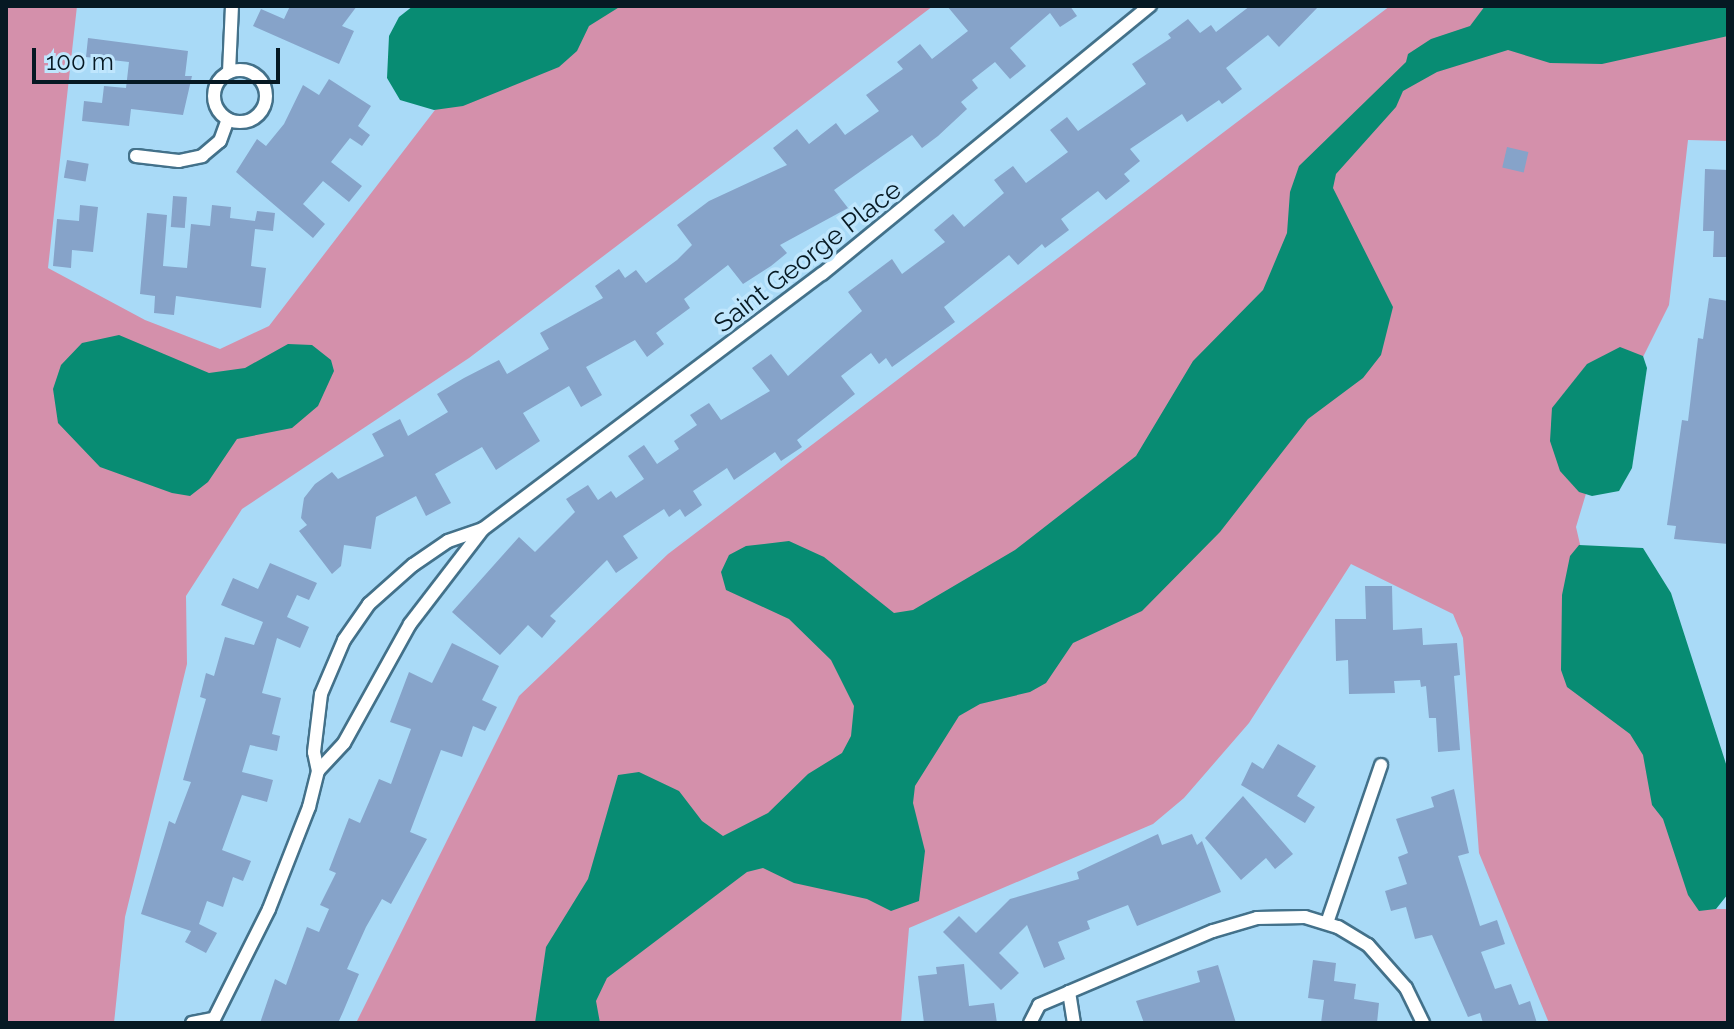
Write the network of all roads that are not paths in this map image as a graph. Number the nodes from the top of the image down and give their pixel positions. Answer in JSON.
{"nodes":[{"id":1,"x":232,"y":6,"type":"edge"},
{"id":2,"x":1150,"y":6,"type":"edge"},
{"id":3,"x":229,"y":72,"type":"junction"},
{"id":4,"x":228,"y":119,"type":"junction"},
{"id":5,"x":136,"y":156,"type":"dead end"},
{"id":6,"x":483,"y":529,"type":"junction"},
{"id":7,"x":1381,"y":765,"type":"dead end"},
{"id":8,"x":318,"y":771,"type":"junction"},
{"id":9,"x":1327,"y":923,"type":"junction"},
{"id":10,"x":1069,"y":992,"type":"junction"},
{"id":11,"x":212,"y":1021,"type":"edge"},
{"id":12,"x":192,"y":1023,"type":"edge"},
{"id":13,"x":1030,"y":1023,"type":"edge"},
{"id":14,"x":1074,"y":1023,"type":"edge"},
{"id":15,"x":1423,"y":1023,"type":"edge"}],
"edges":[{"from":1,"to":3,"type":"street"},
{"from":2,"to":6,"type":"street","name":"Saint George Place"},
{"from":3,"to":4,"type":"street"},
{"from":3,"to":4,"type":"street"},
{"from":4,"to":5,"type":"street"},
{"from":6,"to":8,"type":"street","name":"Saint George Place"},
{"from":6,"to":8,"type":"street","name":"Saint George Place"},
{"from":7,"to":9,"type":"street"},
{"from":8,"to":11,"type":"street","name":"Saint George Place"},
{"from":9,"to":10,"type":"street"},
{"from":9,"to":15,"type":"street"},
{"from":10,"to":13,"type":"street"},
{"from":10,"to":14,"type":"street"},
{"from":11,"to":12,"type":"street","name":"Saint George Place"}]}
